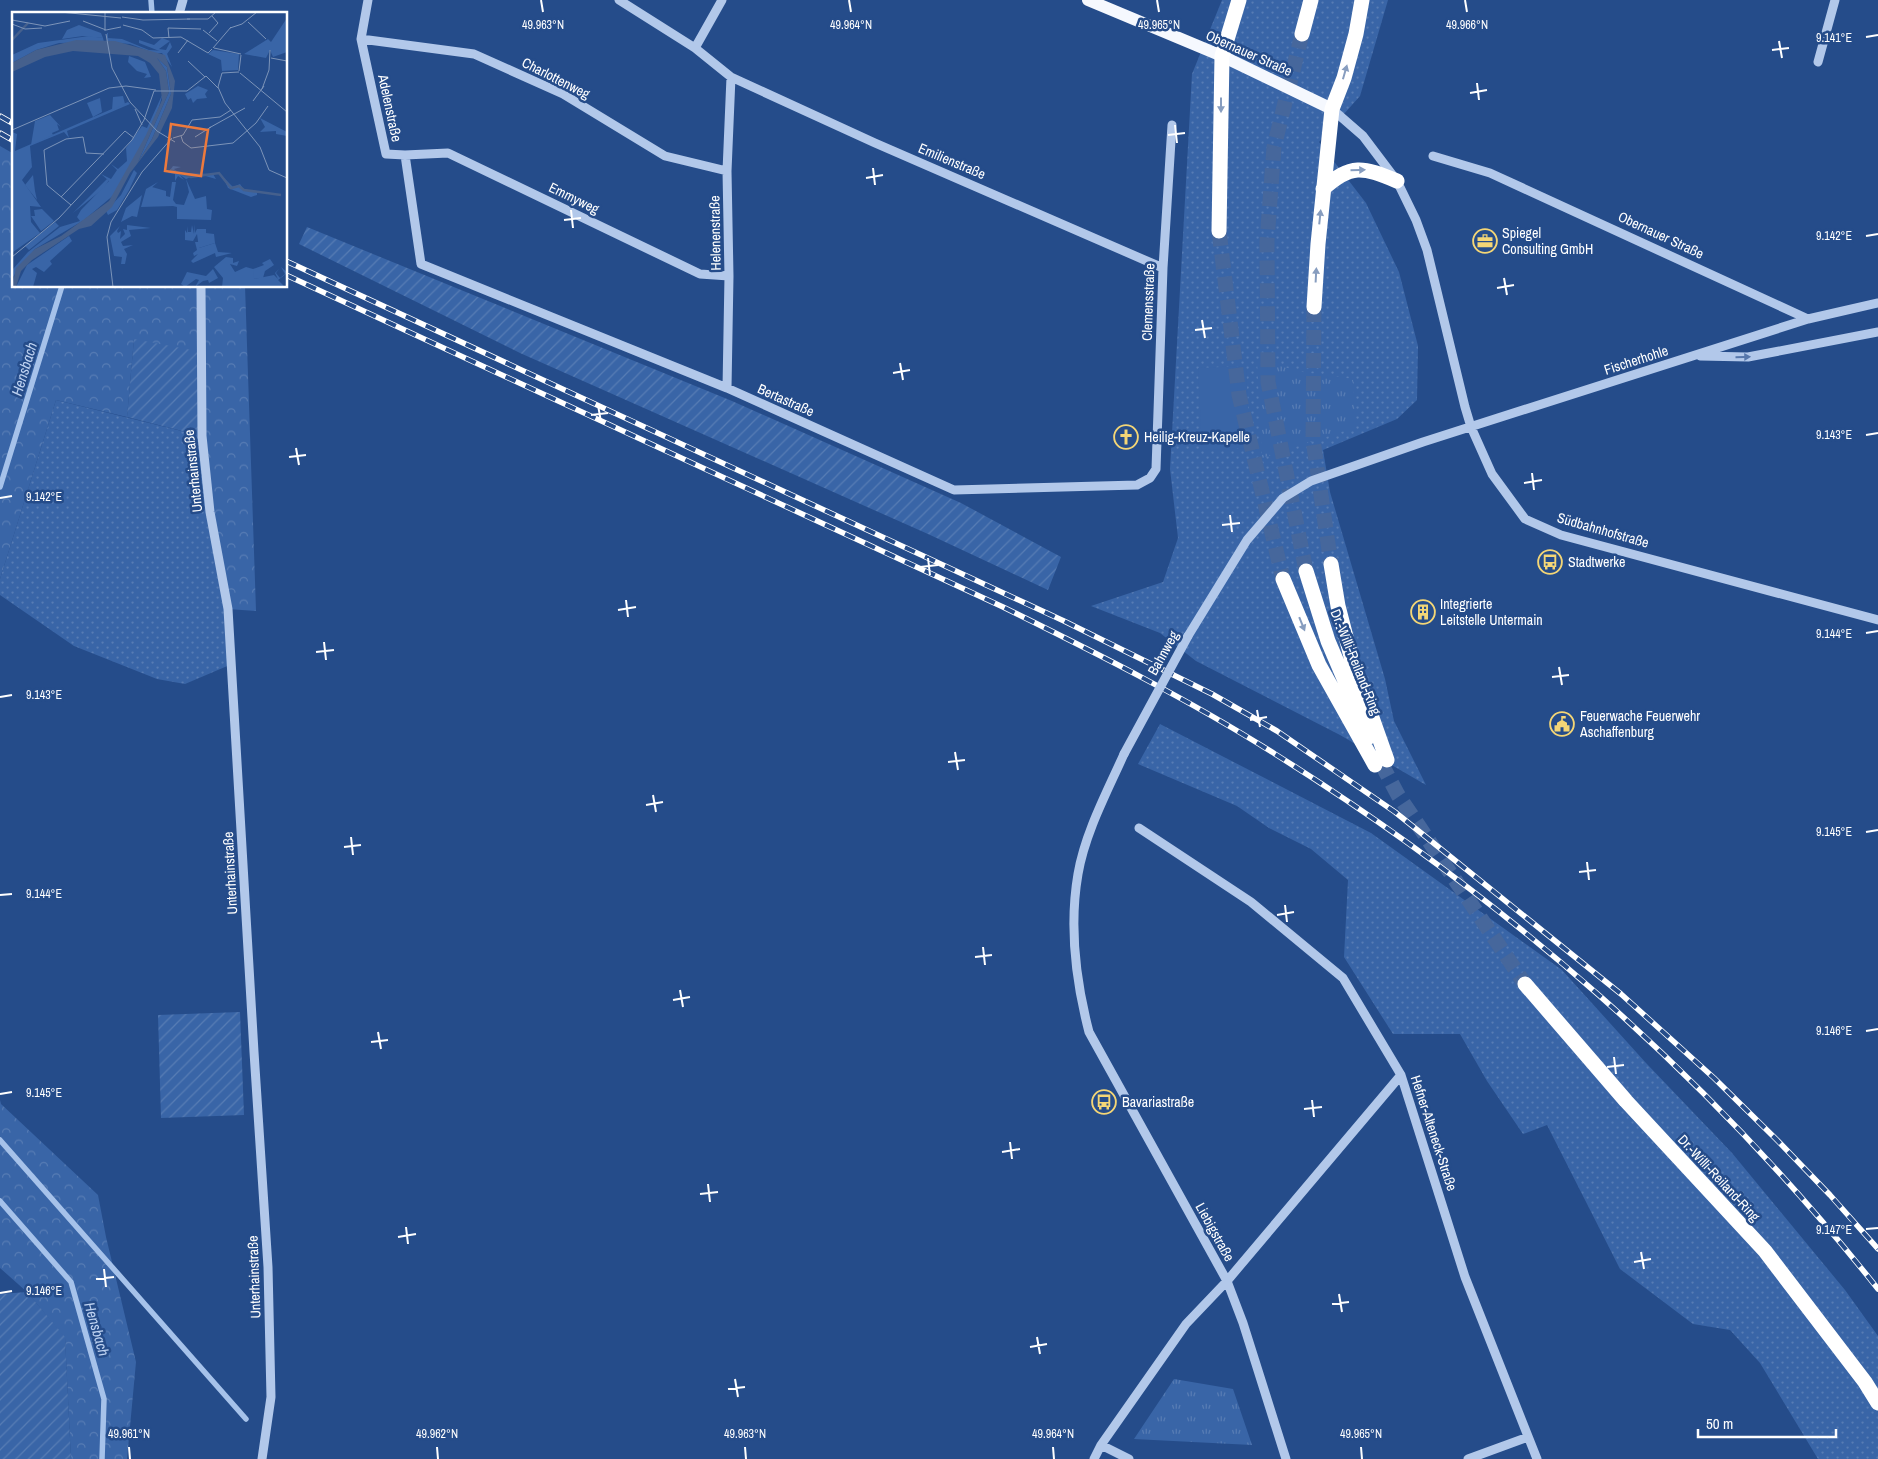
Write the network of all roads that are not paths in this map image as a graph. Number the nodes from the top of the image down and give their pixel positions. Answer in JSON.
{"nodes":[{"id":1,"x":368,"y":0,"type":"edge"},
{"id":2,"x":619,"y":0,"type":"edge"},
{"id":3,"x":722,"y":0,"type":"edge"},
{"id":4,"x":1088,"y":0,"type":"edge"},
{"id":5,"x":1311,"y":0,"type":"edge"},
{"id":6,"x":1362,"y":0,"type":"edge"},
{"id":7,"x":1835,"y":0,"type":"edge"},
{"id":8,"x":1237,"y":6,"type":"edge"},
{"id":9,"x":1302,"y":34,"type":"tunnel mouth"},
{"id":10,"x":361,"y":39,"type":"junction"},
{"id":11,"x":695,"y":48,"type":"junction"},
{"id":12,"x":1222,"y":56,"type":"junction"},
{"id":13,"x":1818,"y":62,"type":"dead end"},
{"id":14,"x":731,"y":77,"type":"junction"},
{"id":15,"x":1332,"y":109,"type":"junction"},
{"id":16,"x":1172,"y":125,"type":"dead end"},
{"id":17,"x":1362,"y":136,"type":"joint"},
{"id":18,"x":405,"y":155,"type":"junction"},
{"id":19,"x":1433,"y":156,"type":"dead end"},
{"id":20,"x":727,"y":171,"type":"junction"},
{"id":21,"x":1397,"y":181,"type":"junction"},
{"id":22,"x":1323,"y":189,"type":"junction"},
{"id":23,"x":1218,"y":231,"type":"tunnel mouth"},
{"id":24,"x":421,"y":264,"type":"joint"},
{"id":25,"x":1163,"y":268,"type":"junction"},
{"id":26,"x":730,"y":276,"type":"junction"},
{"id":27,"x":201,"y":288,"type":"edge"},
{"id":28,"x":1878,"y":303,"type":"edge"},
{"id":29,"x":1314,"y":307,"type":"tunnel mouth"},
{"id":30,"x":1808,"y":319,"type":"junction"},
{"id":31,"x":1878,"y":332,"type":"edge"},
{"id":32,"x":1694,"y":355,"type":"junction"},
{"id":33,"x":727,"y":388,"type":"junction"},
{"id":34,"x":1471,"y":427,"type":"junction"},
{"id":35,"x":1150,"y":478,"type":"joint"},
{"id":36,"x":1331,"y":564,"type":"tunnel mouth"},
{"id":37,"x":1306,"y":571,"type":"tunnel mouth"},
{"id":38,"x":1283,"y":579,"type":"tunnel mouth"},
{"id":39,"x":1878,"y":620,"type":"edge"},
{"id":40,"x":1381,"y":763,"type":"junction"},
{"id":41,"x":1139,"y":828,"type":"dead end"},
{"id":42,"x":1525,"y":984,"type":"tunnel mouth"},
{"id":43,"x":1089,"y":1032,"type":"joint"},
{"id":44,"x":1401,"y":1075,"type":"junction"},
{"id":45,"x":1227,"y":1281,"type":"junction"},
{"id":46,"x":1878,"y":1404,"type":"edge"},
{"id":47,"x":1528,"y":1437,"type":"junction"},
{"id":48,"x":1101,"y":1445,"type":"junction"},
{"id":49,"x":262,"y":1459,"type":"edge"},
{"id":50,"x":1094,"y":1459,"type":"edge"},
{"id":51,"x":1129,"y":1459,"type":"edge"},
{"id":52,"x":1286,"y":1459,"type":"edge"},
{"id":53,"x":1468,"y":1459,"type":"edge"},
{"id":54,"x":1537,"y":1459,"type":"edge"}],
"edges":[{"from":1,"to":10,"type":"street","name":"Adelenstraße"},
{"from":2,"to":11,"type":"street","name":"Emilienstraße"},
{"from":3,"to":11,"type":"street"},
{"from":4,"to":12,"type":"main road","name":"Obernauer Straße"},
{"from":5,"to":9,"type":"highway"},
{"from":15,"to":6,"type":"highway","one_way":true},
{"from":7,"to":13,"type":"street"},
{"from":8,"to":12,"type":"highway"},
{"from":10,"to":18,"type":"street","name":"Adelenstraße"},
{"from":10,"to":20,"type":"street","name":"Charlottenweg"},
{"from":11,"to":14,"type":"street","name":"Emilienstraße"},
{"from":12,"to":15,"type":"main road","name":"Obernauer Straße"},
{"from":12,"to":23,"type":"highway","one_way":true},
{"from":14,"to":20,"type":"street","name":"Helenenstraße"},
{"from":14,"to":25,"type":"street","name":"Emilienstraße"},
{"from":15,"to":17,"type":"street","name":"Obernauer Straße"},
{"from":15,"to":22,"type":"highway"},
{"from":16,"to":25,"type":"street","name":"Clemensstraße"},
{"from":17,"to":21,"type":"street","name":"Südbahnhofstraße"},
{"from":18,"to":24,"type":"street","name":"Adelenstraße"},
{"from":18,"to":26,"type":"street","name":"Emmyweg"},
{"from":19,"to":30,"type":"street","name":"Obernauer Straße"},
{"from":20,"to":26,"type":"street","name":"Helenenstraße"},
{"from":22,"to":21,"type":"highway","one_way":true},
{"from":21,"to":34,"type":"street","name":"Südbahnhofstraße"},
{"from":29,"to":22,"type":"highway","one_way":true},
{"from":24,"to":33,"type":"street","name":"Bertastraße"},
{"from":25,"to":35,"type":"street","name":"Clemensstraße"},
{"from":26,"to":33,"type":"street","name":"Helenenstraße"},
{"from":27,"to":49,"type":"street","name":"Unterhainstraße"},
{"from":28,"to":30,"type":"street"},
{"from":30,"to":32,"type":"street","name":"Fischerhohle"},
{"from":32,"to":31,"type":"street","one_way":true},
{"from":32,"to":34,"type":"street","name":"Fischerhohle"},
{"from":33,"to":35,"type":"street","name":"Bertastraße"},
{"from":34,"to":39,"type":"street","name":"Südbahnhofstraße"},
{"from":34,"to":43,"type":"street","name":"Bahnweg","bridge":true},
{"from":36,"to":40,"type":"highway"},
{"from":37,"to":40,"type":"highway","name":"Dr.-Willi-Reiland-Ring"},
{"from":38,"to":40,"type":"highway","one_way":true},
{"from":41,"to":44,"type":"street","name":"Hefner-Alteneck-Straße"},
{"from":42,"to":46,"type":"highway","name":"Dr.-Willi-Reiland-Ring"},
{"from":43,"to":45,"type":"street","name":"Liebigstraße"},
{"from":44,"to":45,"type":"street"},
{"from":44,"to":47,"type":"street","name":"Hefner-Alteneck-Straße"},
{"from":45,"to":48,"type":"street"},
{"from":45,"to":52,"type":"street","name":"Liebigstraße"},
{"from":47,"to":53,"type":"street"},
{"from":47,"to":54,"type":"street","name":"Hefner-Alteneck-Straße"},
{"from":48,"to":50,"type":"street"},
{"from":48,"to":51,"type":"street"}]}
